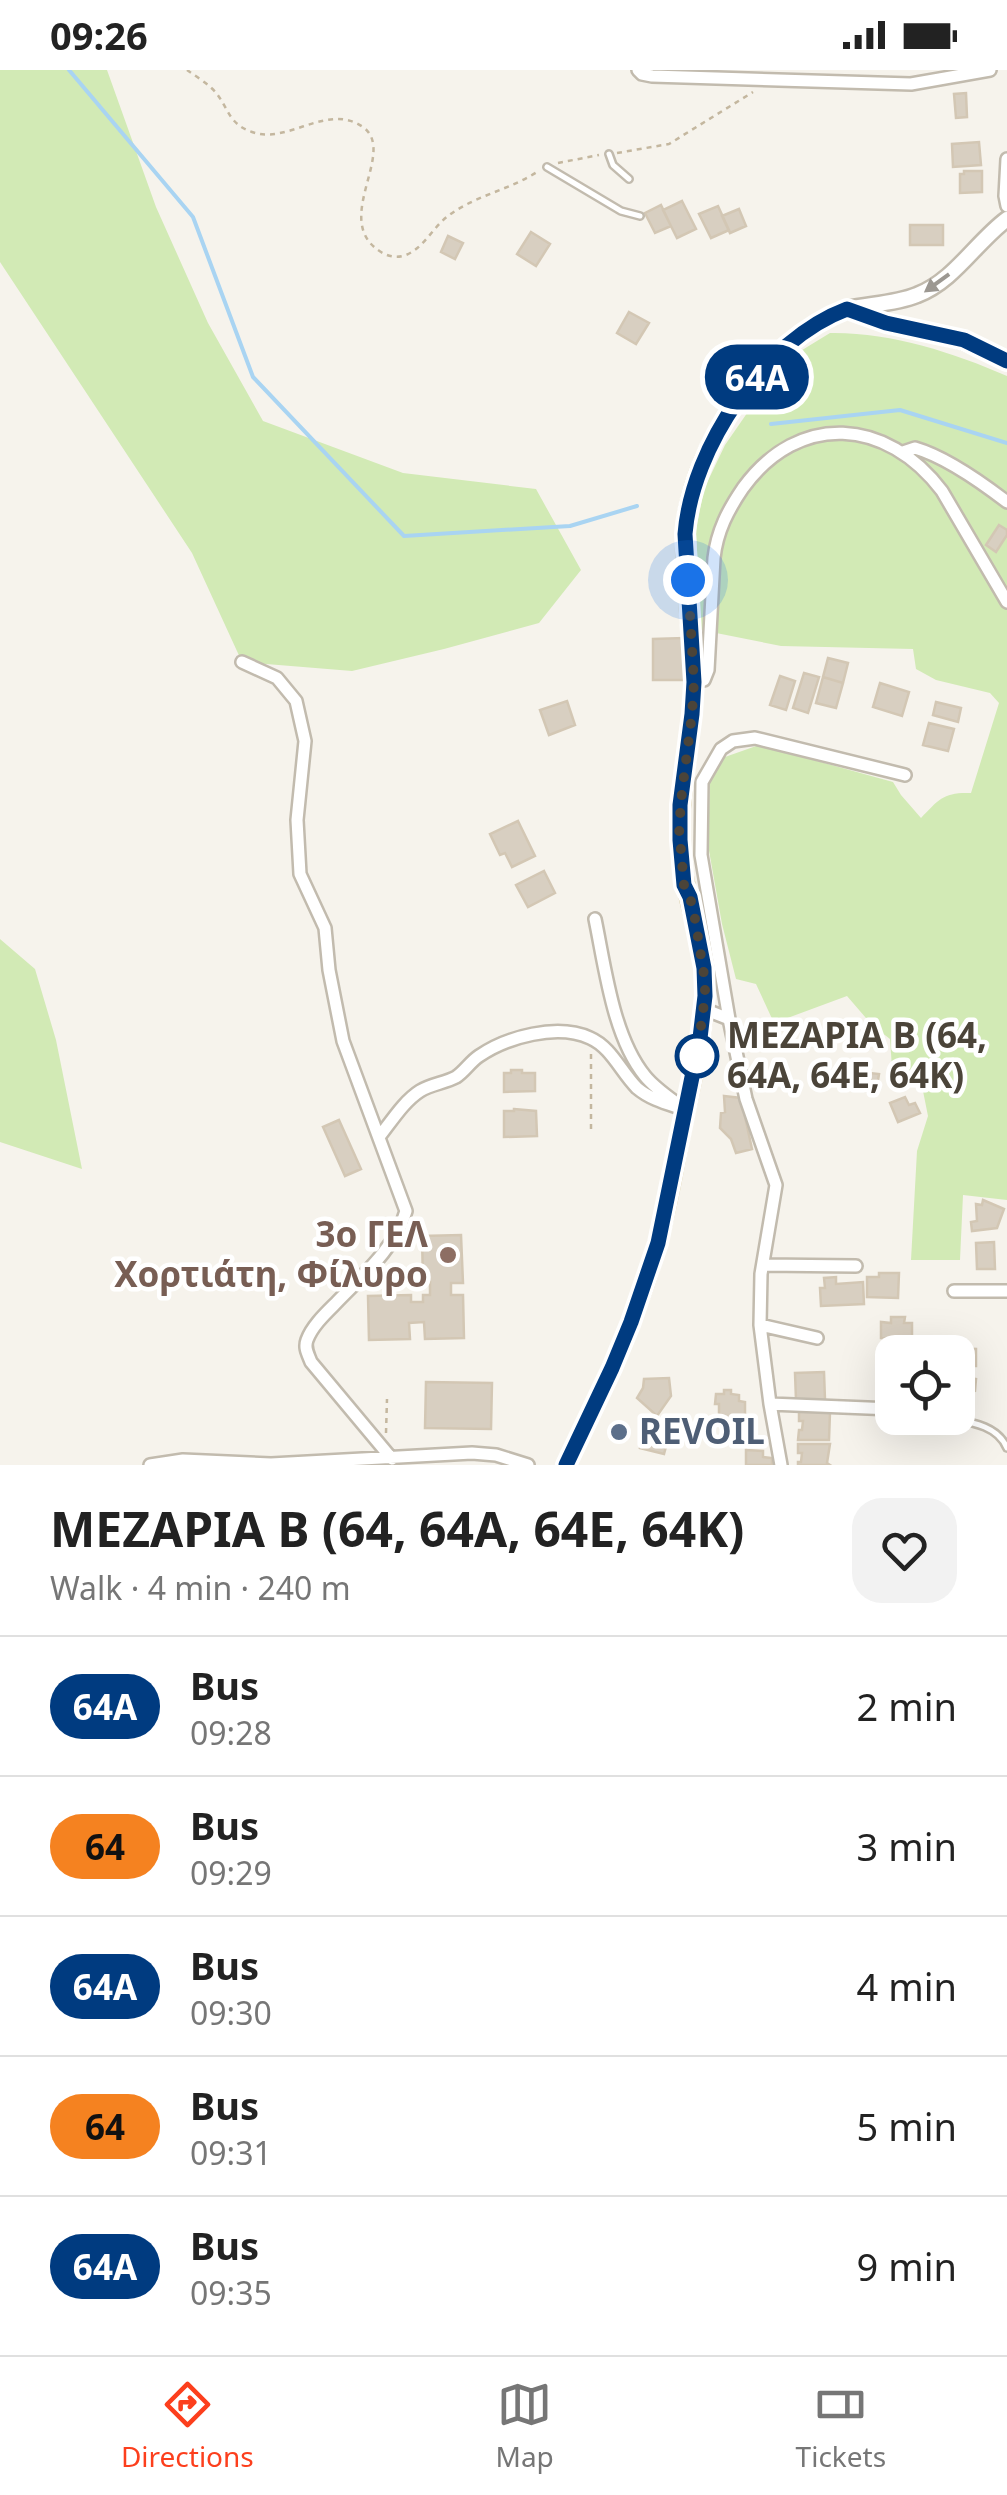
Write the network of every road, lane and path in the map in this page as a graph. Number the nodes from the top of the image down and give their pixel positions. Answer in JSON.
{"nodes":[{"id":1,"x":187,"y":70,"type":"edge"},
{"id":2,"x":638,"y":70,"type":"edge"},
{"id":3,"x":990,"y":70,"type":"edge"},
{"id":4,"x":821,"y":76,"type":"edge"},
{"id":5,"x":766,"y":80,"type":"junction"},
{"id":6,"x":609,"y":154,"type":"junction"},
{"id":7,"x":1007,"y":158,"type":"edge"},
{"id":8,"x":547,"y":166,"type":"junction"},
{"id":9,"x":629,"y":178,"type":"dead end"},
{"id":10,"x":1007,"y":206,"type":"edge"},
{"id":11,"x":640,"y":216,"type":"dead end"},
{"id":12,"x":1007,"y":219,"type":"edge"},
{"id":13,"x":847,"y":309,"type":"junction"},
{"id":14,"x":1007,"y":361,"type":"edge"},
{"id":15,"x":903,"y":452,"type":"junction"},
{"id":16,"x":1007,"y":502,"type":"edge"},
{"id":17,"x":1007,"y":602,"type":"edge"},
{"id":18,"x":242,"y":662,"type":"dead end"},
{"id":19,"x":694,"y":682,"type":"junction"},
{"id":20,"x":905,"y":775,"type":"dead end"},
{"id":21,"x":595,"y":919,"type":"dead end"},
{"id":22,"x":704,"y":1009,"type":"junction"},
{"id":23,"x":729,"y":1019,"type":"junction"},
{"id":24,"x":590,"y":1038,"type":"junction"},
{"id":25,"x":686,"y":1110,"type":"junction"},
{"id":26,"x":591,"y":1130,"type":"dead end"},
{"id":27,"x":379,"y":1137,"type":"junction"},
{"id":28,"x":763,"y":1266,"type":"junction"},
{"id":29,"x":856,"y":1266,"type":"dead end"},
{"id":30,"x":954,"y":1291,"type":"dead end"},
{"id":31,"x":1007,"y":1291,"type":"edge"},
{"id":32,"x":760,"y":1325,"type":"junction"},
{"id":33,"x":817,"y":1338,"type":"dead end"},
{"id":34,"x":387,"y":1399,"type":"dead end"},
{"id":35,"x":770,"y":1404,"type":"junction"},
{"id":36,"x":875,"y":1409,"type":"edge"},
{"id":37,"x":975,"y":1424,"type":"edge"},
{"id":38,"x":380,"y":1445,"type":"junction"},
{"id":39,"x":1007,"y":1448,"type":"edge"},
{"id":40,"x":385,"y":1461,"type":"edge"},
{"id":41,"x":150,"y":1465,"type":"edge"},
{"id":42,"x":528,"y":1465,"type":"edge"},
{"id":43,"x":566,"y":1465,"type":"edge"},
{"id":44,"x":781,"y":1465,"type":"edge"}],
"edges":[{"from":1,"to":8,"type":"path"},
{"from":2,"to":5,"type":"street"},
{"from":3,"to":4,"type":"street"},
{"from":4,"to":5,"type":"street"},
{"from":5,"to":6,"type":"path"},
{"from":6,"to":8,"type":"path"},
{"from":6,"to":9,"type":"lane"},
{"from":7,"to":10,"type":"street"},
{"from":8,"to":11,"type":"lane"},
{"from":12,"to":13,"type":"street","one_way":true},
{"from":13,"to":14,"type":"street"},
{"from":13,"to":19,"type":"main road"},
{"from":15,"to":16,"type":"street"},
{"from":15,"to":17,"type":"street"},
{"from":15,"to":19,"type":"street"},
{"from":18,"to":27,"type":"street"},
{"from":19,"to":22,"type":"main road"},
{"from":20,"to":23,"type":"street"},
{"from":21,"to":25,"type":"street"},
{"from":22,"to":23,"type":"street"},
{"from":22,"to":25,"type":"main road"},
{"from":23,"to":28,"type":"street"},
{"from":24,"to":25,"type":"street"},
{"from":24,"to":26,"type":"path"},
{"from":24,"to":27,"type":"street"},
{"from":25,"to":43,"type":"main road"},
{"from":27,"to":38,"type":"street"},
{"from":28,"to":29,"type":"street"},
{"from":28,"to":32,"type":"street"},
{"from":30,"to":31,"type":"street"},
{"from":32,"to":33,"type":"street"},
{"from":32,"to":35,"type":"street"},
{"from":34,"to":38,"type":"path"},
{"from":35,"to":36,"type":"street"},
{"from":35,"to":44,"type":"street"},
{"from":37,"to":39,"type":"lane"},
{"from":38,"to":40,"type":"street"},
{"from":40,"to":41,"type":"street"},
{"from":40,"to":42,"type":"street"}]}
